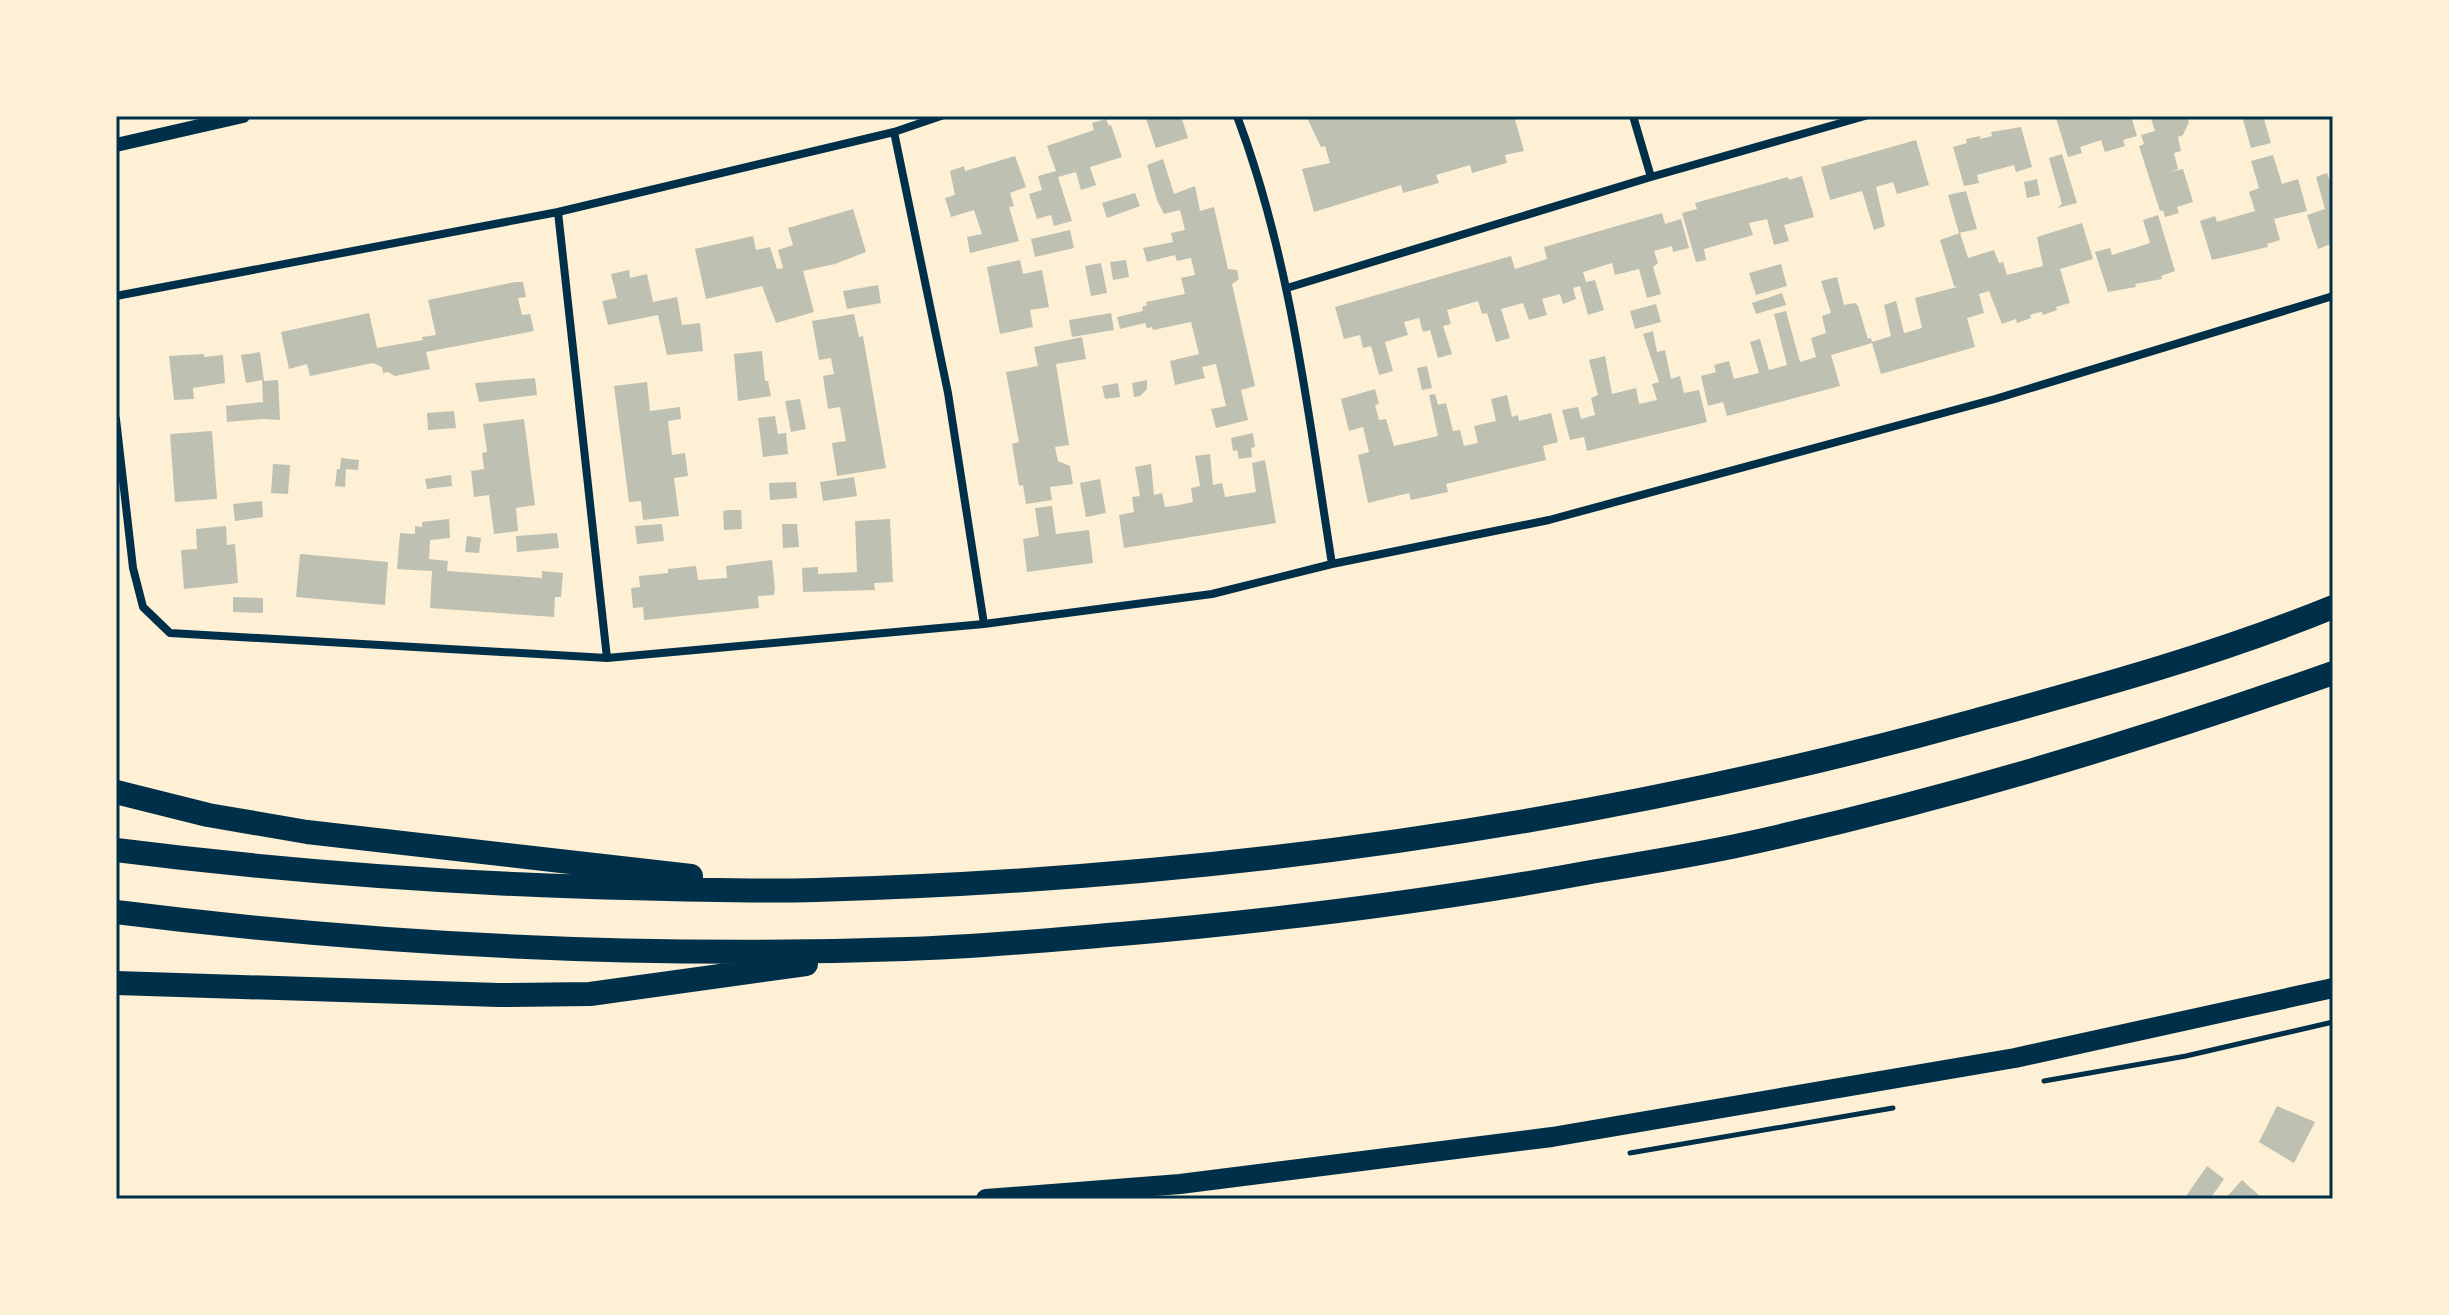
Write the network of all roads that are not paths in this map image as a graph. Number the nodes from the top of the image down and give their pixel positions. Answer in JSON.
{"nodes":[{"id":1,"x":243,"y":116,"type":"edge"},
{"id":2,"x":941,"y":116,"type":"edge"},
{"id":3,"x":1237,"y":116,"type":"edge"},
{"id":4,"x":1633,"y":116,"type":"edge"},
{"id":5,"x":1865,"y":116,"type":"edge"},
{"id":6,"x":894,"y":132,"type":"junction"},
{"id":7,"x":116,"y":145,"type":"edge"},
{"id":8,"x":1651,"y":177,"type":"junction"},
{"id":9,"x":558,"y":212,"type":"junction"},
{"id":10,"x":1287,"y":288,"type":"junction"},
{"id":11,"x":116,"y":296,"type":"edge"},
{"id":12,"x":2333,"y":296,"type":"edge"},
{"id":13,"x":116,"y":419,"type":"edge"},
{"id":14,"x":1332,"y":564,"type":"junction"},
{"id":15,"x":2333,"y":607,"type":"edge"},
{"id":16,"x":984,"y":624,"type":"junction"},
{"id":17,"x":607,"y":658,"type":"junction"},
{"id":18,"x":2333,"y":673,"type":"edge"},
{"id":19,"x":116,"y":792,"type":"edge"},
{"id":20,"x":116,"y":850,"type":"edge"},
{"id":21,"x":814,"y":890,"type":"junction"},
{"id":22,"x":116,"y":912,"type":"edge"},
{"id":23,"x":912,"y":949,"type":"junction"},
{"id":24,"x":116,"y":983,"type":"edge"},
{"id":25,"x":2333,"y":988,"type":"edge"},
{"id":26,"x":986,"y":1199,"type":"edge"}],
"edges":[{"from":1,"to":7,"type":"street"},
{"from":2,"to":6,"type":"street"},
{"from":3,"to":10,"type":"street"},
{"from":4,"to":8,"type":"street"},
{"from":5,"to":8,"type":"street"},
{"from":6,"to":9,"type":"street"},
{"from":6,"to":16,"type":"street"},
{"from":8,"to":10,"type":"street"},
{"from":9,"to":11,"type":"street"},
{"from":9,"to":17,"type":"street"},
{"from":10,"to":14,"type":"street"},
{"from":12,"to":14,"type":"street"},
{"from":13,"to":17,"type":"street"},
{"from":14,"to":16,"type":"street"},
{"from":15,"to":21,"type":"highway"},
{"from":16,"to":17,"type":"street"},
{"from":18,"to":23,"type":"highway"},
{"from":19,"to":21,"type":"highway"},
{"from":20,"to":21,"type":"highway"},
{"from":22,"to":23,"type":"highway"},
{"from":23,"to":24,"type":"highway"},
{"from":25,"to":26,"type":"main road"}]}
